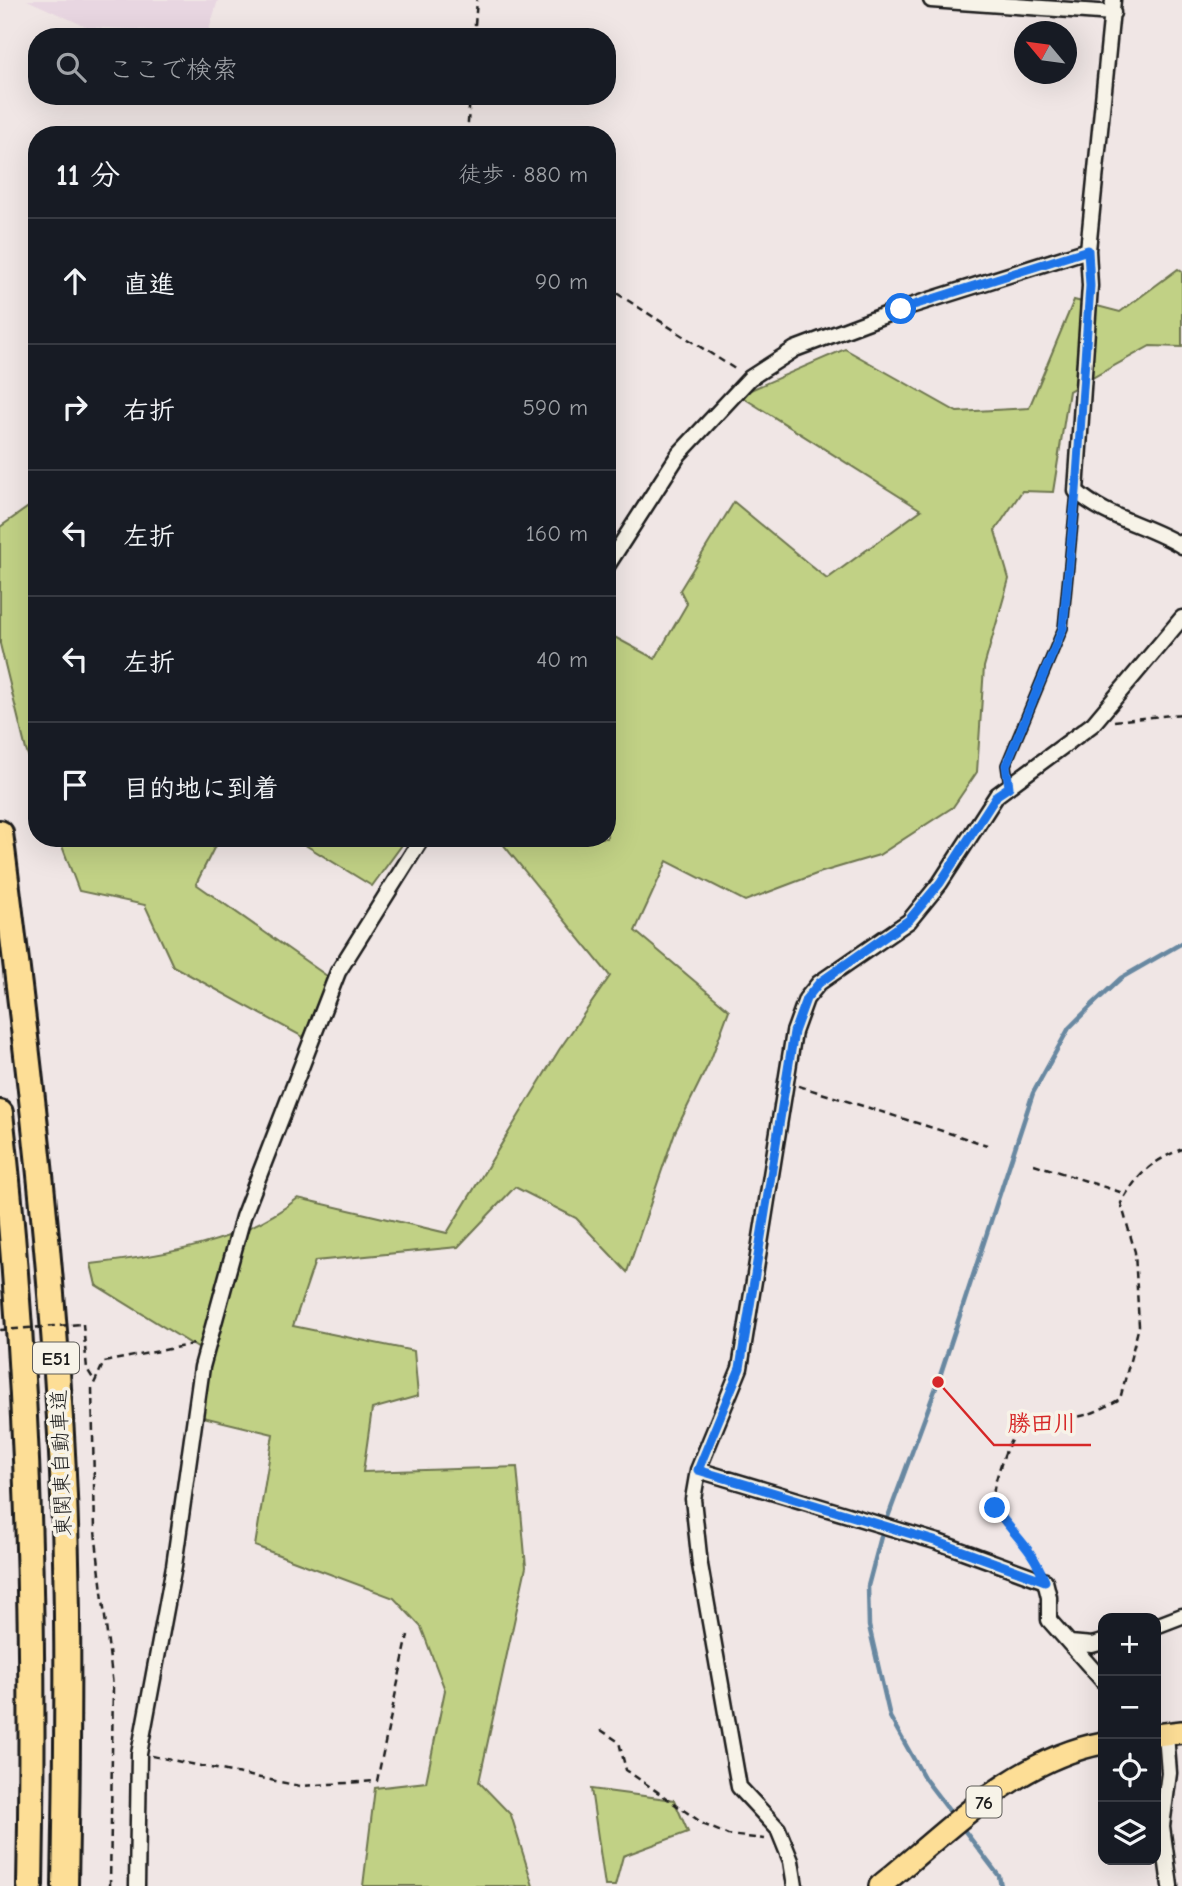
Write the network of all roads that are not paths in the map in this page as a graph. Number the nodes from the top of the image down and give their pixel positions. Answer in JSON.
{"nodes":[{"id":1,"x":931,"y":0,"type":"edge"},
{"id":2,"x":1113,"y":6,"type":"edge"},
{"id":3,"x":1088,"y":250,"type":"junction"},
{"id":4,"x":1076,"y":491,"type":"junction"},
{"id":5,"x":1182,"y":546,"type":"edge"},
{"id":6,"x":616,"y":552,"type":"edge"},
{"id":7,"x":1182,"y":618,"type":"edge"},
{"id":8,"x":1009,"y":787,"type":"junction"},
{"id":9,"x":0,"y":833,"type":"edge"},
{"id":10,"x":416,"y":847,"type":"edge"},
{"id":11,"x":0,"y":1113,"type":"edge"},
{"id":12,"x":698,"y":1470,"type":"junction"},
{"id":13,"x":1182,"y":1616,"type":"edge"},
{"id":14,"x":1161,"y":1624,"type":"edge"},
{"id":15,"x":1070,"y":1643,"type":"junction"},
{"id":16,"x":1098,"y":1643,"type":"edge"},
{"id":17,"x":1099,"y":1676,"type":"edge"},
{"id":18,"x":1163,"y":1734,"type":"edge"},
{"id":19,"x":1098,"y":1744,"type":"edge"},
{"id":20,"x":30,"y":1886,"type":"edge"},
{"id":21,"x":65,"y":1886,"type":"edge"},
{"id":22,"x":137,"y":1886,"type":"edge"},
{"id":23,"x":794,"y":1886,"type":"edge"},
{"id":24,"x":880,"y":1886,"type":"edge"},
{"id":25,"x":1170,"y":1886,"type":"edge"}],
"edges":[{"from":1,"to":2,"type":"street"},
{"from":2,"to":3,"type":"street"},
{"from":3,"to":4,"type":"street"},
{"from":3,"to":6,"type":"street"},
{"from":4,"to":5,"type":"street"},
{"from":4,"to":8,"type":"lane"},
{"from":7,"to":8,"type":"street"},
{"from":8,"to":12,"type":"street"},
{"from":9,"to":21,"type":"highway","name":"東関東自動車道","number":"E51"},
{"from":10,"to":22,"type":"street"},
{"from":11,"to":20,"type":"highway","name":"東関東自動車道","number":"E51"},
{"from":12,"to":15,"type":"street"},
{"from":12,"to":23,"type":"street"},
{"from":13,"to":14,"type":"street"},
{"from":15,"to":16,"type":"street"},
{"from":15,"to":17,"type":"street"},
{"from":18,"to":25,"type":"street"},
{"from":19,"to":24,"type":"main road","number":"76"}]}
